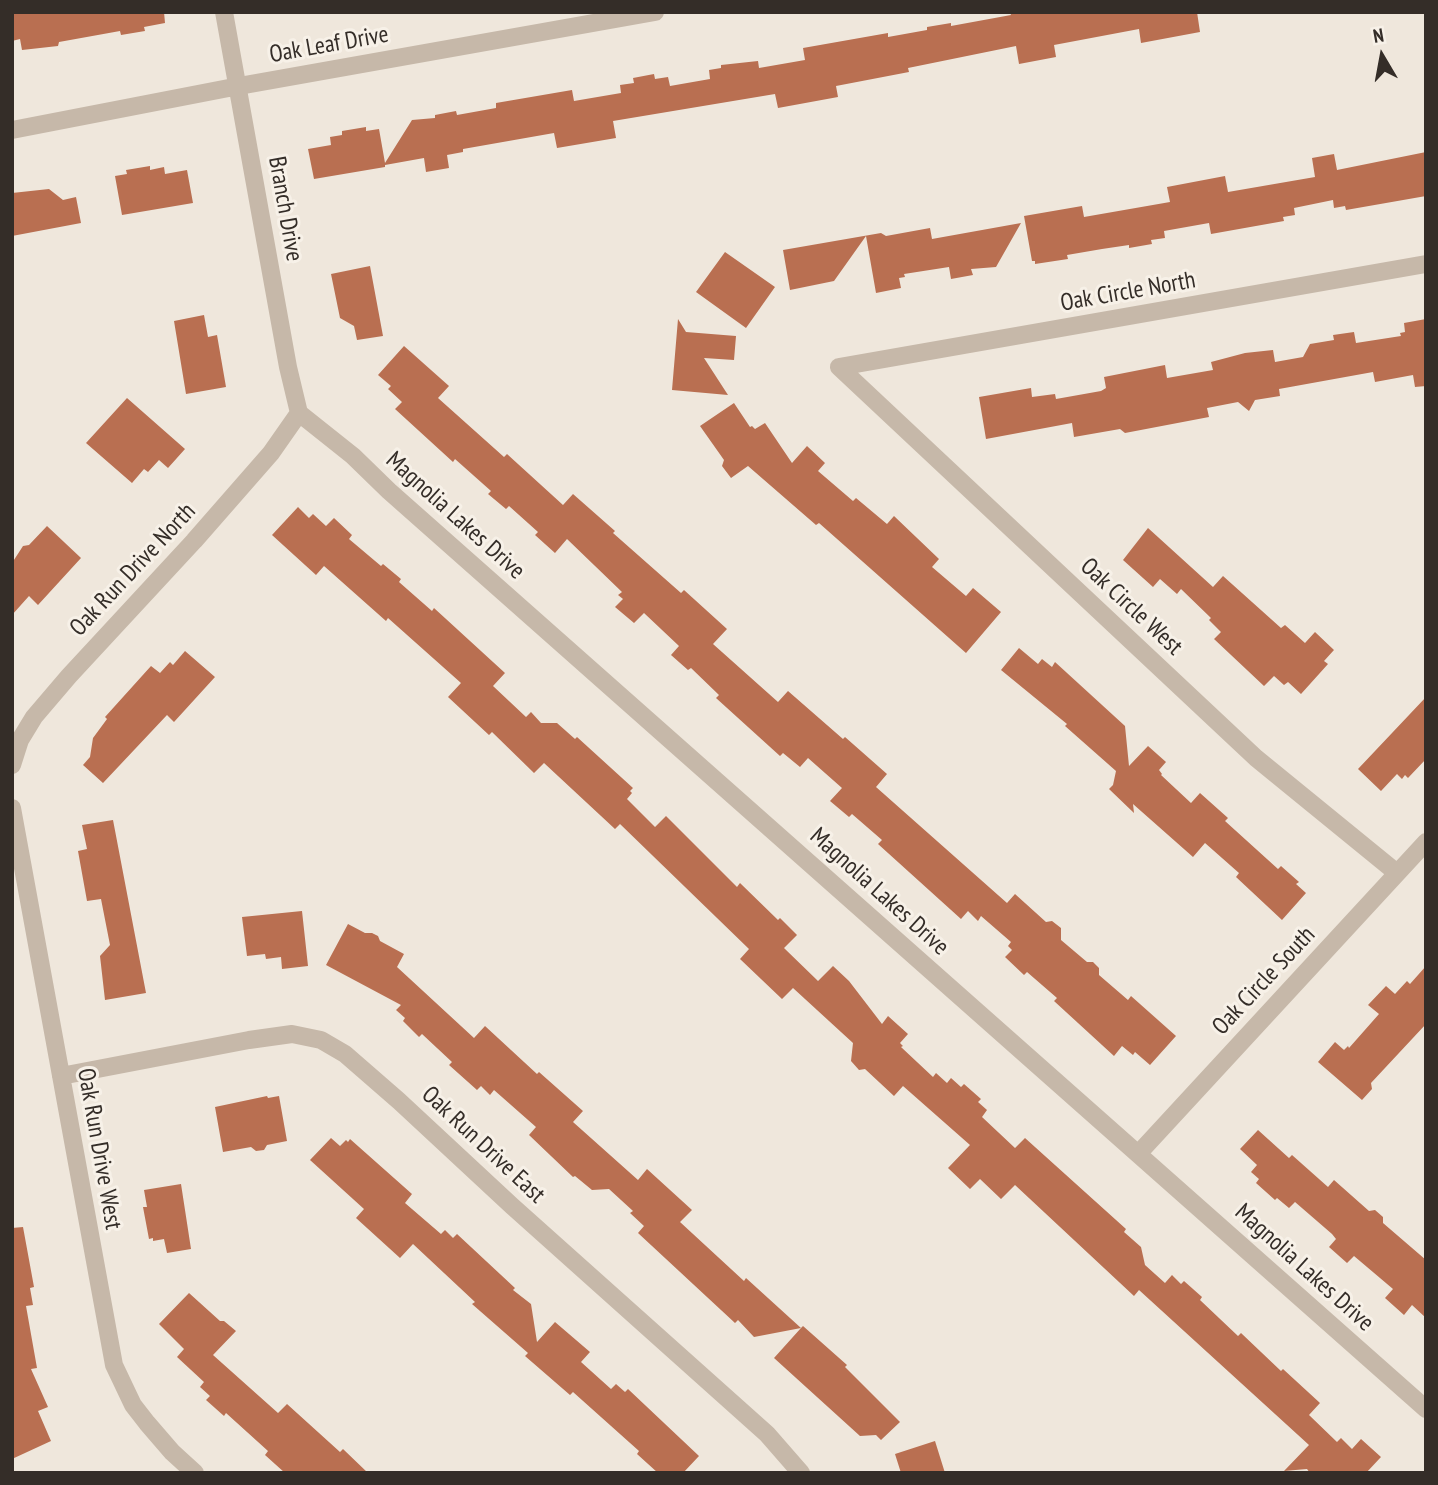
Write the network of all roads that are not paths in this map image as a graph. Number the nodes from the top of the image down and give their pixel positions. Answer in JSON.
{"nodes":[{"id":1,"x":224,"y":12,"type":"edge"},
{"id":2,"x":655,"y":12,"type":"edge"},
{"id":3,"x":239,"y":86,"type":"junction"},
{"id":4,"x":12,"y":130,"type":"edge"},
{"id":5,"x":1426,"y":264,"type":"edge"},
{"id":6,"x":839,"y":367,"type":"joint"},
{"id":7,"x":299,"y":413,"type":"junction"},
{"id":8,"x":12,"y":765,"type":"edge"},
{"id":9,"x":12,"y":808,"type":"edge"},
{"id":10,"x":1426,"y":842,"type":"edge"},
{"id":11,"x":1397,"y":873,"type":"junction"},
{"id":12,"x":61,"y":1076,"type":"junction"},
{"id":13,"x":1138,"y":1154,"type":"junction"},
{"id":14,"x":1426,"y":1409,"type":"edge"},
{"id":15,"x":195,"y":1473,"type":"edge"},
{"id":16,"x":801,"y":1473,"type":"edge"}],
"edges":[{"from":1,"to":3,"type":"street","name":"Branch Drive"},
{"from":2,"to":3,"type":"street","name":"Oak Leaf Drive"},
{"from":3,"to":4,"type":"street","name":"Oak Leaf Drive"},
{"from":3,"to":7,"type":"street","name":"Branch Drive"},
{"from":5,"to":6,"type":"street","name":"Oak Circle North"},
{"from":6,"to":11,"type":"street","name":"Oak Circle West"},
{"from":7,"to":8,"type":"street","name":"Oak Run Drive North"},
{"from":7,"to":13,"type":"street","name":"Magnolia Lakes Drive"},
{"from":9,"to":12,"type":"street","name":"Oak Run Drive West"},
{"from":10,"to":11,"type":"street","name":"Oak Circle South"},
{"from":11,"to":13,"type":"street","name":"Oak Circle South"},
{"from":12,"to":15,"type":"street","name":"Oak Run Drive West"},
{"from":12,"to":16,"type":"street","name":"Oak Run Drive East"},
{"from":13,"to":14,"type":"street","name":"Magnolia Lakes Drive"}]}
